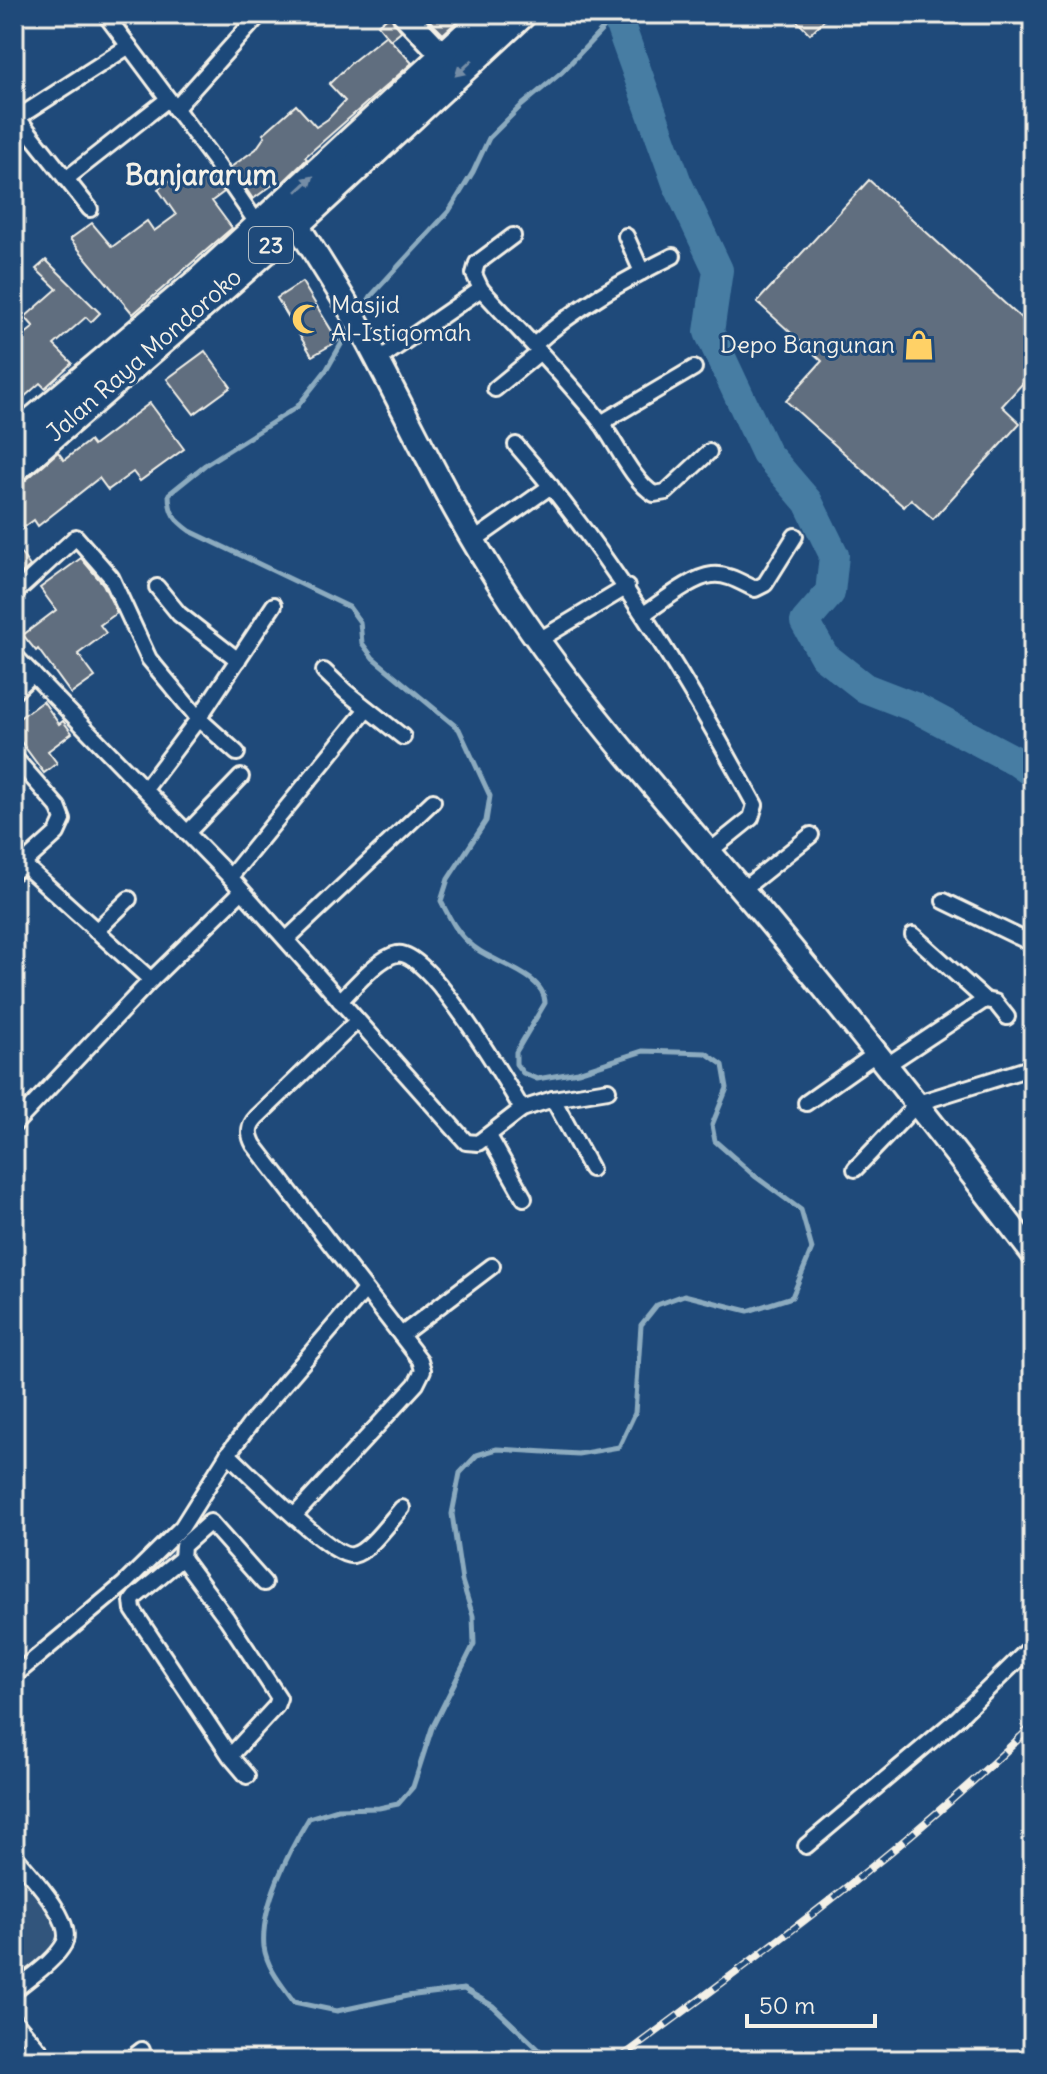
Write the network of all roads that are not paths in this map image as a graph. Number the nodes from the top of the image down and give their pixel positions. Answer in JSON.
{"nodes":[{"id":1,"x":105,"y":14,"type":"edge"},
{"id":2,"x":260,"y":14,"type":"edge"},
{"id":3,"x":404,"y":14,"type":"edge"},
{"id":4,"x":490,"y":14,"type":"edge"},
{"id":5,"x":521,"y":14,"type":"edge"},
{"id":6,"x":129,"y":46,"type":"junction"},
{"id":7,"x":444,"y":56,"type":"junction"},
{"id":8,"x":172,"y":104,"type":"junction"},
{"id":9,"x":16,"y":118,"type":"edge"},
{"id":10,"x":66,"y":179,"type":"junction"},
{"id":11,"x":90,"y":209,"type":"dead end"},
{"id":12,"x":296,"y":223,"type":"junction"},
{"id":13,"x":259,"y":226,"type":"junction"},
{"id":14,"x":513,"y":236,"type":"dead end"},
{"id":15,"x":626,"y":236,"type":"dead end"},
{"id":16,"x":673,"y":256,"type":"dead end"},
{"id":17,"x":642,"y":272,"type":"junction"},
{"id":18,"x":481,"y":289,"type":"junction"},
{"id":19,"x":537,"y":348,"type":"junction"},
{"id":20,"x":378,"y":360,"type":"junction"},
{"id":21,"x":694,"y":368,"type":"dead end"},
{"id":22,"x":495,"y":389,"type":"dead end"},
{"id":23,"x":601,"y":423,"type":"junction"},
{"id":24,"x":14,"y":438,"type":"edge"},
{"id":25,"x":516,"y":445,"type":"dead end"},
{"id":26,"x":709,"y":452,"type":"dead end"},
{"id":27,"x":14,"y":468,"type":"edge"},
{"id":28,"x":551,"y":486,"type":"junction"},
{"id":29,"x":795,"y":536,"type":"dead end"},
{"id":30,"x":473,"y":541,"type":"junction"},
{"id":31,"x":157,"y":587,"type":"dead end"},
{"id":32,"x":627,"y":587,"type":"junction"},
{"id":33,"x":14,"y":594,"type":"edge"},
{"id":34,"x":274,"y":605,"type":"dead end"},
{"id":35,"x":645,"y":613,"type":"junction"},
{"id":36,"x":539,"y":640,"type":"junction"},
{"id":37,"x":14,"y":655,"type":"edge"},
{"id":38,"x":238,"y":660,"type":"junction"},
{"id":39,"x":324,"y":671,"type":"dead end"},
{"id":40,"x":33,"y":674,"type":"junction"},
{"id":41,"x":14,"y":692,"type":"edge"},
{"id":42,"x":367,"y":709,"type":"junction"},
{"id":43,"x":198,"y":718,"type":"junction"},
{"id":44,"x":403,"y":737,"type":"dead end"},
{"id":45,"x":237,"y":753,"type":"dead end"},
{"id":46,"x":14,"y":757,"type":"edge"},
{"id":47,"x":241,"y":777,"type":"dead end"},
{"id":48,"x":146,"y":788,"type":"junction"},
{"id":49,"x":433,"y":801,"type":"dead end"},
{"id":50,"x":187,"y":833,"type":"junction"},
{"id":51,"x":811,"y":835,"type":"dead end"},
{"id":52,"x":710,"y":851,"type":"junction"},
{"id":53,"x":18,"y":868,"type":"edge"},
{"id":54,"x":230,"y":877,"type":"junction"},
{"id":55,"x":742,"y":890,"type":"junction"},
{"id":56,"x":242,"y":891,"type":"junction"},
{"id":57,"x":129,"y":899,"type":"dead end"},
{"id":58,"x":944,"y":901,"type":"dead end"},
{"id":59,"x":96,"y":931,"type":"junction"},
{"id":60,"x":913,"y":935,"type":"dead end"},
{"id":61,"x":287,"y":939,"type":"junction"},
{"id":62,"x":1033,"y":944,"type":"edge"},
{"id":63,"x":151,"y":980,"type":"junction"},
{"id":64,"x":985,"y":1000,"type":"junction"},
{"id":65,"x":340,"y":1001,"type":"junction"},
{"id":66,"x":1007,"y":1017,"type":"dead end"},
{"id":67,"x":357,"y":1021,"type":"junction"},
{"id":68,"x":882,"y":1059,"type":"junction"},
{"id":69,"x":1033,"y":1067,"type":"edge"},
{"id":70,"x":608,"y":1090,"type":"dead end"},
{"id":71,"x":553,"y":1099,"type":"junction"},
{"id":72,"x":806,"y":1103,"type":"dead end"},
{"id":73,"x":918,"y":1103,"type":"junction"},
{"id":74,"x":522,"y":1109,"type":"junction"},
{"id":75,"x":14,"y":1125,"type":"edge"},
{"id":76,"x":489,"y":1136,"type":"junction"},
{"id":77,"x":591,"y":1169,"type":"dead end"},
{"id":78,"x":855,"y":1169,"type":"dead end"},
{"id":79,"x":524,"y":1198,"type":"dead end"},
{"id":80,"x":1033,"y":1254,"type":"edge"},
{"id":81,"x":492,"y":1266,"type":"dead end"},
{"id":82,"x":364,"y":1291,"type":"junction"},
{"id":83,"x":401,"y":1335,"type":"junction"},
{"id":84,"x":228,"y":1454,"type":"junction"},
{"id":85,"x":402,"y":1508,"type":"dead end"},
{"id":86,"x":295,"y":1515,"type":"junction"},
{"id":87,"x":153,"y":1557,"type":"junction"},
{"id":88,"x":182,"y":1558,"type":"junction"},
{"id":89,"x":164,"y":1572,"type":"junction"},
{"id":90,"x":136,"y":1574,"type":"junction"},
{"id":91,"x":264,"y":1583,"type":"dead end"},
{"id":92,"x":146,"y":1587,"type":"junction"},
{"id":93,"x":1033,"y":1645,"type":"edge"},
{"id":94,"x":14,"y":1676,"type":"edge"},
{"id":95,"x":230,"y":1756,"type":"junction"},
{"id":96,"x":247,"y":1776,"type":"dead end"},
{"id":97,"x":806,"y":1846,"type":"dead end"},
{"id":98,"x":14,"y":1855,"type":"edge"},
{"id":99,"x":14,"y":1991,"type":"edge"},
{"id":100,"x":14,"y":2020,"type":"edge"},
{"id":101,"x":33,"y":2043,"type":"junction"},
{"id":102,"x":142,"y":2050,"type":"dead end"},
{"id":103,"x":16,"y":2060,"type":"edge"},
{"id":104,"x":48,"y":2060,"type":"edge"},
{"id":105,"x":129,"y":2060,"type":"edge"}],
"edges":[{"from":1,"to":6,"type":"street"},
{"from":2,"to":8,"type":"street"},
{"from":3,"to":7,"type":"street"},
{"from":4,"to":7,"type":"highway","name":"Jalan Raya Mondoroko","number":"23"},
{"from":5,"to":12,"type":"highway","name":"Jalan Raya Mondoroko","number":"23","one_way":true},
{"from":6,"to":8,"type":"street"},
{"from":6,"to":9,"type":"street"},
{"from":13,"to":7,"type":"highway","name":"Jalan Raya Mondoroko","number":"23","one_way":true},
{"from":8,"to":10,"type":"street"},
{"from":8,"to":13,"type":"street"},
{"from":9,"to":10,"type":"street"},
{"from":10,"to":11,"type":"street"},
{"from":12,"to":20,"type":"street"},
{"from":12,"to":27,"type":"highway","name":"Jalan Raya Mondoroko","number":"23"},
{"from":13,"to":24,"type":"highway","name":"Jalan Raya Mondoroko","number":"23"},
{"from":14,"to":18,"type":"street"},
{"from":15,"to":17,"type":"street"},
{"from":16,"to":17,"type":"street"},
{"from":17,"to":19,"type":"street"},
{"from":18,"to":19,"type":"street"},
{"from":18,"to":20,"type":"street"},
{"from":19,"to":22,"type":"street"},
{"from":19,"to":23,"type":"street"},
{"from":20,"to":30,"type":"street"},
{"from":21,"to":23,"type":"street"},
{"from":23,"to":26,"type":"street"},
{"from":25,"to":28,"type":"street"},
{"from":28,"to":30,"type":"street"},
{"from":28,"to":32,"type":"street"},
{"from":29,"to":35,"type":"street"},
{"from":30,"to":36,"type":"street"},
{"from":31,"to":38,"type":"street"},
{"from":32,"to":35,"type":"street"},
{"from":32,"to":36,"type":"street"},
{"from":33,"to":43,"type":"street"},
{"from":34,"to":38,"type":"street"},
{"from":35,"to":52,"type":"street"},
{"from":36,"to":52,"type":"street"},
{"from":37,"to":40,"type":"street"},
{"from":38,"to":43,"type":"street"},
{"from":39,"to":42,"type":"street"},
{"from":40,"to":41,"type":"street"},
{"from":40,"to":48,"type":"street"},
{"from":42,"to":44,"type":"street"},
{"from":42,"to":54,"type":"street"},
{"from":43,"to":45,"type":"street"},
{"from":43,"to":48,"type":"street"},
{"from":46,"to":53,"type":"street"},
{"from":47,"to":50,"type":"street"},
{"from":48,"to":50,"type":"street"},
{"from":49,"to":61,"type":"street"},
{"from":50,"to":54,"type":"street"},
{"from":51,"to":55,"type":"street"},
{"from":52,"to":55,"type":"street"},
{"from":53,"to":59,"type":"street"},
{"from":54,"to":56,"type":"street"},
{"from":55,"to":68,"type":"street"},
{"from":56,"to":61,"type":"street"},
{"from":56,"to":63,"type":"street"},
{"from":57,"to":59,"type":"street"},
{"from":58,"to":62,"type":"street"},
{"from":59,"to":63,"type":"street"},
{"from":60,"to":64,"type":"street"},
{"from":61,"to":65,"type":"street"},
{"from":63,"to":75,"type":"street"},
{"from":64,"to":66,"type":"street"},
{"from":64,"to":68,"type":"street"},
{"from":65,"to":67,"type":"street"},
{"from":65,"to":74,"type":"street"},
{"from":67,"to":76,"type":"street"},
{"from":67,"to":82,"type":"street"},
{"from":68,"to":72,"type":"street"},
{"from":68,"to":73,"type":"street"},
{"from":69,"to":73,"type":"street"},
{"from":70,"to":71,"type":"street"},
{"from":71,"to":74,"type":"street"},
{"from":71,"to":77,"type":"street"},
{"from":73,"to":78,"type":"street"},
{"from":73,"to":80,"type":"street"},
{"from":74,"to":76,"type":"street"},
{"from":76,"to":79,"type":"street"},
{"from":81,"to":83,"type":"street"},
{"from":82,"to":83,"type":"street"},
{"from":82,"to":84,"type":"street"},
{"from":83,"to":86,"type":"street"},
{"from":84,"to":86,"type":"street"},
{"from":84,"to":87,"type":"street"},
{"from":85,"to":86,"type":"street"},
{"from":87,"to":89,"type":"street"},
{"from":87,"to":90,"type":"street"},
{"from":88,"to":89,"type":"street"},
{"from":88,"to":91,"type":"street"},
{"from":88,"to":95,"type":"street"},
{"from":89,"to":92,"type":"street"},
{"from":90,"to":92,"type":"street"},
{"from":90,"to":94,"type":"street"},
{"from":92,"to":95,"type":"street"},
{"from":93,"to":97,"type":"street"},
{"from":95,"to":96,"type":"street"},
{"from":98,"to":99,"type":"street"},
{"from":100,"to":101,"type":"street"},
{"from":101,"to":103,"type":"street"},
{"from":101,"to":104,"type":"street"},
{"from":102,"to":105,"type":"street"}]}
